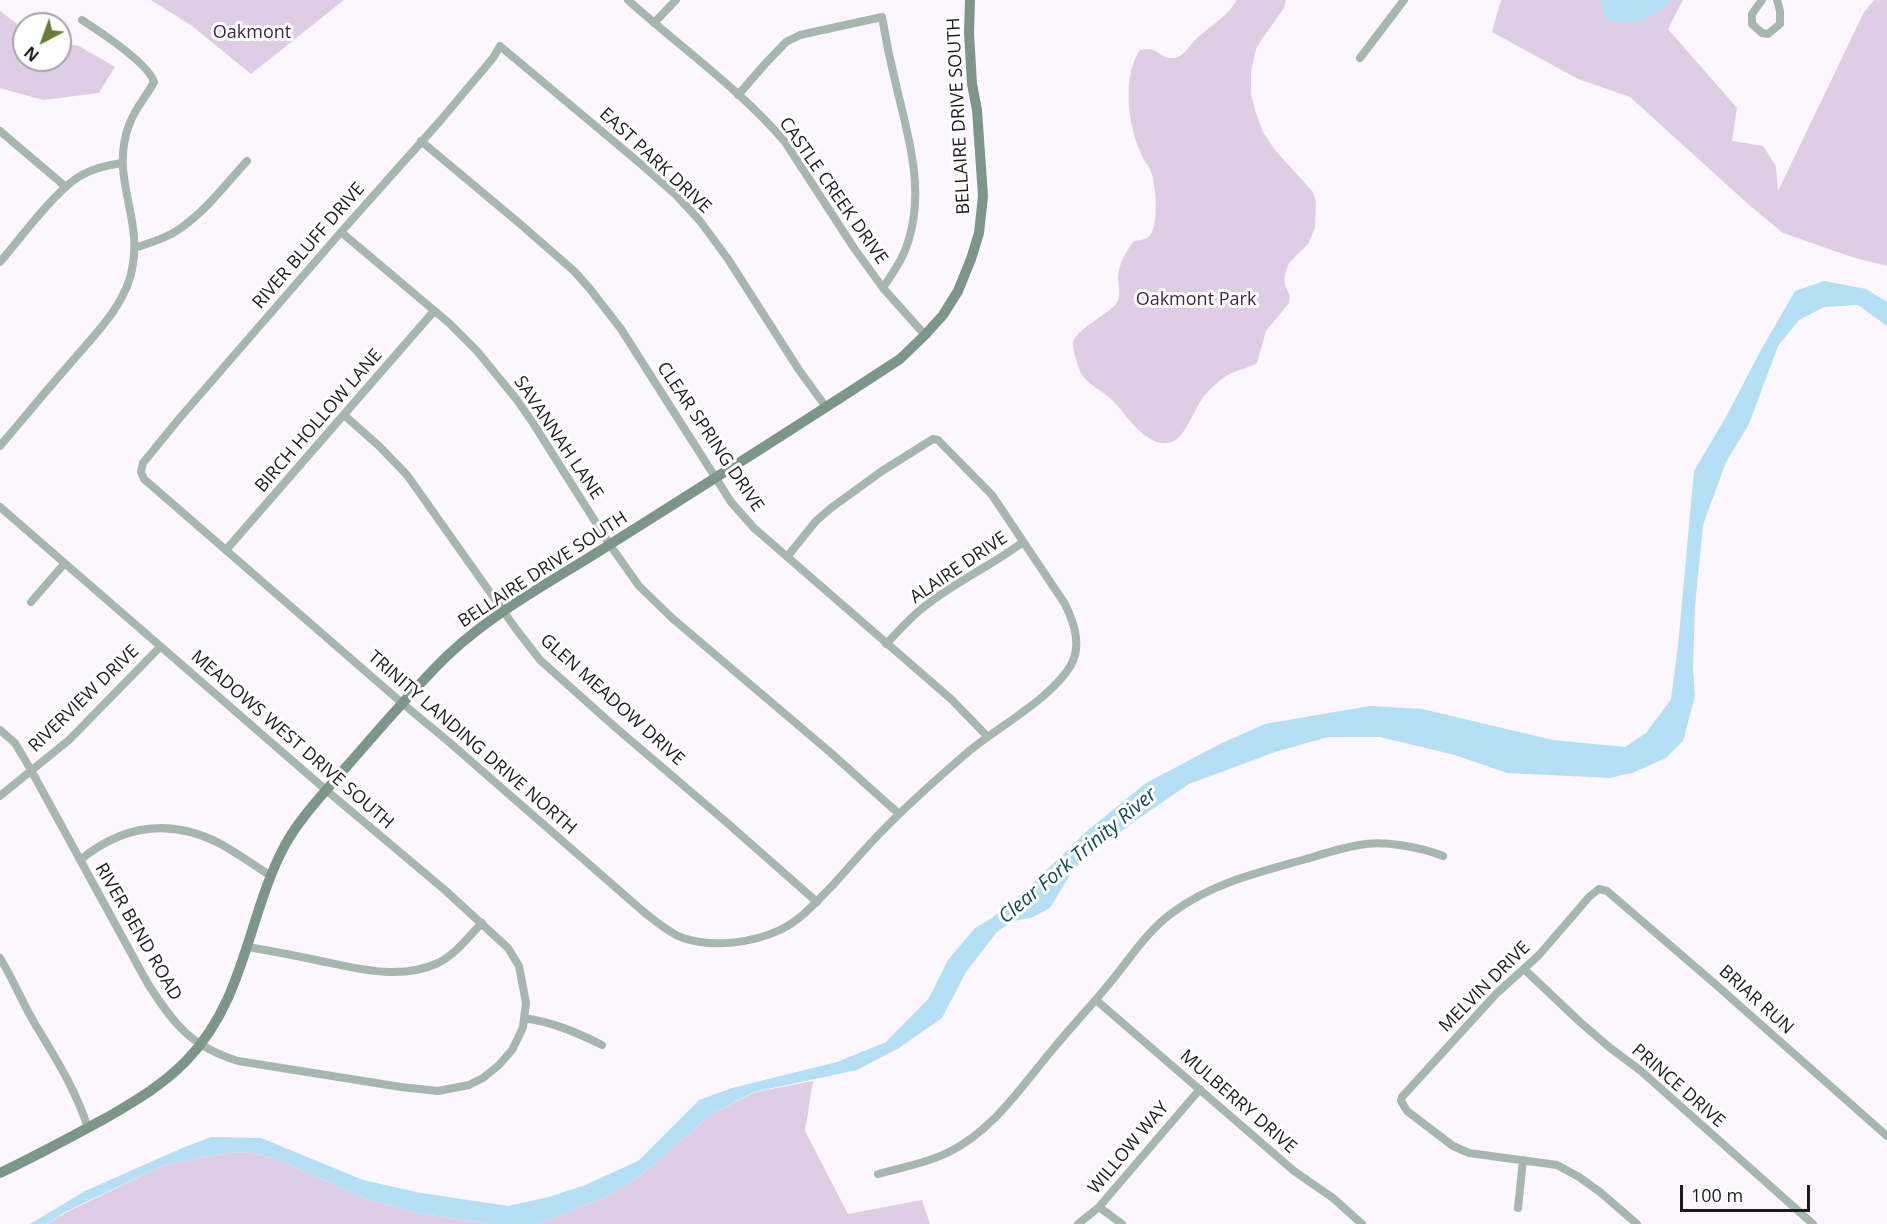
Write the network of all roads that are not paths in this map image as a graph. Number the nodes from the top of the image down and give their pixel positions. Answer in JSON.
{"nodes":[{"id":1,"x":628,"y":0,"type":"edge"},
{"id":2,"x":676,"y":0,"type":"edge"},
{"id":3,"x":963,"y":0,"type":"edge"},
{"id":4,"x":970,"y":0,"type":"edge"},
{"id":5,"x":1404,"y":0,"type":"edge"},
{"id":6,"x":1762,"y":0,"type":"edge"},
{"id":7,"x":1777,"y":0,"type":"edge"},
{"id":8,"x":969,"y":19,"type":"junction"},
{"id":9,"x":82,"y":20,"type":"dead end"},
{"id":10,"x":654,"y":23,"type":"junction"},
{"id":11,"x":500,"y":46,"type":"joint"},
{"id":12,"x":1360,"y":58,"type":"dead end"},
{"id":13,"x":738,"y":95,"type":"junction"},
{"id":14,"x":0,"y":132,"type":"edge"},
{"id":15,"x":421,"y":141,"type":"junction"},
{"id":16,"x":247,"y":161,"type":"dead end"},
{"id":17,"x":122,"y":163,"type":"junction"},
{"id":18,"x":66,"y":188,"type":"junction"},
{"id":19,"x":341,"y":232,"type":"junction"},
{"id":20,"x":135,"y":248,"type":"junction"},
{"id":21,"x":0,"y":262,"type":"edge"},
{"id":22,"x":883,"y":288,"type":"junction"},
{"id":23,"x":434,"y":311,"type":"junction"},
{"id":24,"x":925,"y":335,"type":"junction"},
{"id":25,"x":826,"y":407,"type":"junction"},
{"id":26,"x":344,"y":415,"type":"junction"},
{"id":27,"x":0,"y":446,"type":"edge"},
{"id":28,"x":141,"y":468,"type":"joint"},
{"id":29,"x":716,"y":478,"type":"junction"},
{"id":30,"x":0,"y":507,"type":"edge"},
{"id":31,"x":1023,"y":542,"type":"junction"},
{"id":32,"x":610,"y":545,"type":"junction"},
{"id":33,"x":226,"y":550,"type":"junction"},
{"id":34,"x":787,"y":557,"type":"junction"},
{"id":35,"x":64,"y":564,"type":"junction"},
{"id":36,"x":31,"y":602,"type":"dead end"},
{"id":37,"x":504,"y":612,"type":"junction"},
{"id":38,"x":886,"y":644,"type":"junction"},
{"id":39,"x":160,"y":646,"type":"junction"},
{"id":40,"x":402,"y":703,"type":"junction"},
{"id":41,"x":0,"y":730,"type":"edge"},
{"id":42,"x":988,"y":736,"type":"junction"},
{"id":43,"x":31,"y":770,"type":"junction"},
{"id":44,"x":326,"y":790,"type":"junction"},
{"id":45,"x":0,"y":796,"type":"edge"},
{"id":46,"x":899,"y":814,"type":"junction"},
{"id":47,"x":1443,"y":856,"type":"dead end"},
{"id":48,"x":80,"y":860,"type":"junction"},
{"id":49,"x":271,"y":876,"type":"junction"},
{"id":50,"x":1602,"y":889,"type":"joint"},
{"id":51,"x":817,"y":902,"type":"junction"},
{"id":52,"x":482,"y":923,"type":"junction"},
{"id":53,"x":248,"y":947,"type":"junction"},
{"id":54,"x":0,"y":958,"type":"edge"},
{"id":55,"x":1524,"y":969,"type":"junction"},
{"id":56,"x":1096,"y":1000,"type":"junction"},
{"id":57,"x":524,"y":1018,"type":"junction"},
{"id":58,"x":200,"y":1045,"type":"junction"},
{"id":59,"x":602,"y":1045,"type":"dead end"},
{"id":60,"x":1200,"y":1089,"type":"junction"},
{"id":61,"x":88,"y":1128,"type":"junction"},
{"id":62,"x":1887,"y":1136,"type":"edge"},
{"id":63,"x":1523,"y":1160,"type":"junction"},
{"id":64,"x":0,"y":1173,"type":"edge"},
{"id":65,"x":878,"y":1174,"type":"dead end"},
{"id":66,"x":1099,"y":1207,"type":"junction"},
{"id":67,"x":1518,"y":1208,"type":"dead end"},
{"id":68,"x":1078,"y":1224,"type":"edge"},
{"id":69,"x":1122,"y":1224,"type":"edge"},
{"id":70,"x":1362,"y":1224,"type":"edge"},
{"id":71,"x":1637,"y":1224,"type":"edge"},
{"id":72,"x":1813,"y":1224,"type":"edge"}],
"edges":[{"from":1,"to":10,"type":"street","name":"CASTLE CREEK DRIVE"},
{"from":2,"to":10,"type":"street"},
{"from":3,"to":8,"type":"street"},
{"from":4,"to":8,"type":"street","name":"BELLAIRE DRIVE SOUTH"},
{"from":5,"to":12,"type":"street"},
{"from":6,"to":7,"type":"street"},
{"from":8,"to":24,"type":"street","name":"BELLAIRE DRIVE SOUTH"},
{"from":9,"to":17,"type":"street"},
{"from":10,"to":13,"type":"street","name":"CASTLE CREEK DRIVE"},
{"from":11,"to":15,"type":"street","name":"RIVER BLUFF DRIVE"},
{"from":11,"to":25,"type":"street","name":"EAST PARK DRIVE"},
{"from":13,"to":22,"type":"street","name":"CASTLE CREEK DRIVE"},
{"from":13,"to":22,"type":"street"},
{"from":14,"to":18,"type":"street"},
{"from":15,"to":19,"type":"street","name":"RIVER BLUFF DRIVE"},
{"from":15,"to":29,"type":"street","name":"CLEAR SPRING DRIVE"},
{"from":16,"to":20,"type":"street"},
{"from":17,"to":18,"type":"street"},
{"from":17,"to":20,"type":"street"},
{"from":18,"to":21,"type":"street"},
{"from":19,"to":23,"type":"street","name":"SAVANNAH LANE"},
{"from":19,"to":28,"type":"street","name":"RIVER BLUFF DRIVE"},
{"from":20,"to":27,"type":"street"},
{"from":22,"to":24,"type":"street","name":"CASTLE CREEK DRIVE"},
{"from":23,"to":26,"type":"street","name":"BIRCH HOLLOW LANE"},
{"from":23,"to":32,"type":"street","name":"SAVANNAH LANE"},
{"from":24,"to":25,"type":"street","name":"BELLAIRE DRIVE SOUTH"},
{"from":25,"to":29,"type":"street","name":"BELLAIRE DRIVE SOUTH"},
{"from":26,"to":33,"type":"street","name":"BIRCH HOLLOW LANE"},
{"from":26,"to":37,"type":"street","name":"GLEN MEADOW DRIVE"},
{"from":28,"to":33,"type":"street","name":"TRINITY LANDING DRIVE NORTH"},
{"from":29,"to":32,"type":"street","name":"BELLAIRE DRIVE SOUTH"},
{"from":29,"to":34,"type":"street","name":"CLEAR SPRING DRIVE"},
{"from":30,"to":35,"type":"street","name":"MEADOWS WEST DRIVE SOUTH"},
{"from":31,"to":34,"type":"street"},
{"from":31,"to":38,"type":"street","name":"ALAIRE DRIVE"},
{"from":31,"to":42,"type":"street","name":"TRINITY LANDING DRIVE NORTH"},
{"from":32,"to":37,"type":"street","name":"BELLAIRE DRIVE SOUTH"},
{"from":32,"to":46,"type":"street","name":"SAVANNAH LANE"},
{"from":33,"to":40,"type":"street","name":"TRINITY LANDING DRIVE NORTH"},
{"from":34,"to":38,"type":"street","name":"CLEAR SPRING DRIVE"},
{"from":35,"to":36,"type":"street"},
{"from":35,"to":39,"type":"street","name":"MEADOWS WEST DRIVE SOUTH"},
{"from":37,"to":40,"type":"street","name":"BELLAIRE DRIVE SOUTH"},
{"from":37,"to":51,"type":"street","name":"GLEN MEADOW DRIVE"},
{"from":38,"to":42,"type":"street","name":"CLEAR SPRING DRIVE"},
{"from":39,"to":43,"type":"street","name":"RIVERVIEW DRIVE"},
{"from":39,"to":44,"type":"street","name":"MEADOWS WEST DRIVE SOUTH"},
{"from":40,"to":44,"type":"street","name":"BELLAIRE DRIVE SOUTH"},
{"from":40,"to":51,"type":"street","name":"TRINITY LANDING DRIVE NORTH"},
{"from":41,"to":43,"type":"street","name":"RIVER BEND ROAD"},
{"from":42,"to":46,"type":"street","name":"TRINITY LANDING DRIVE NORTH"},
{"from":43,"to":45,"type":"street","name":"RIVERVIEW DRIVE"},
{"from":43,"to":48,"type":"street","name":"RIVER BEND ROAD"},
{"from":44,"to":49,"type":"street","name":"BELLAIRE DRIVE SOUTH"},
{"from":44,"to":52,"type":"street","name":"MEADOWS WEST DRIVE SOUTH"},
{"from":46,"to":51,"type":"street","name":"TRINITY LANDING DRIVE NORTH"},
{"from":47,"to":56,"type":"street"},
{"from":48,"to":49,"type":"street"},
{"from":48,"to":58,"type":"street","name":"RIVER BEND ROAD"},
{"from":49,"to":53,"type":"street","name":"BELLAIRE DRIVE SOUTH"},
{"from":50,"to":55,"type":"street","name":"MELVIN DRIVE"},
{"from":50,"to":62,"type":"street","name":"BRIAR RUN"},
{"from":52,"to":53,"type":"street"},
{"from":52,"to":57,"type":"street","name":"MEADOWS WEST DRIVE SOUTH"},
{"from":53,"to":58,"type":"street","name":"BELLAIRE DRIVE SOUTH"},
{"from":54,"to":61,"type":"street"},
{"from":55,"to":63,"type":"street","name":"MELVIN DRIVE"},
{"from":55,"to":72,"type":"street","name":"PRINCE DRIVE"},
{"from":56,"to":60,"type":"street","name":"MULBERRY DRIVE"},
{"from":56,"to":65,"type":"street"},
{"from":57,"to":58,"type":"street","name":"RIVER BEND ROAD"},
{"from":57,"to":59,"type":"street"},
{"from":58,"to":61,"type":"street","name":"BELLAIRE DRIVE SOUTH"},
{"from":60,"to":66,"type":"street","name":"WILLOW WAY"},
{"from":60,"to":70,"type":"street","name":"MULBERRY DRIVE"},
{"from":61,"to":64,"type":"street","name":"BELLAIRE DRIVE SOUTH"},
{"from":63,"to":67,"type":"street"},
{"from":63,"to":71,"type":"street"},
{"from":66,"to":68,"type":"street","name":"WILLOW WAY"},
{"from":66,"to":69,"type":"street"}]}
